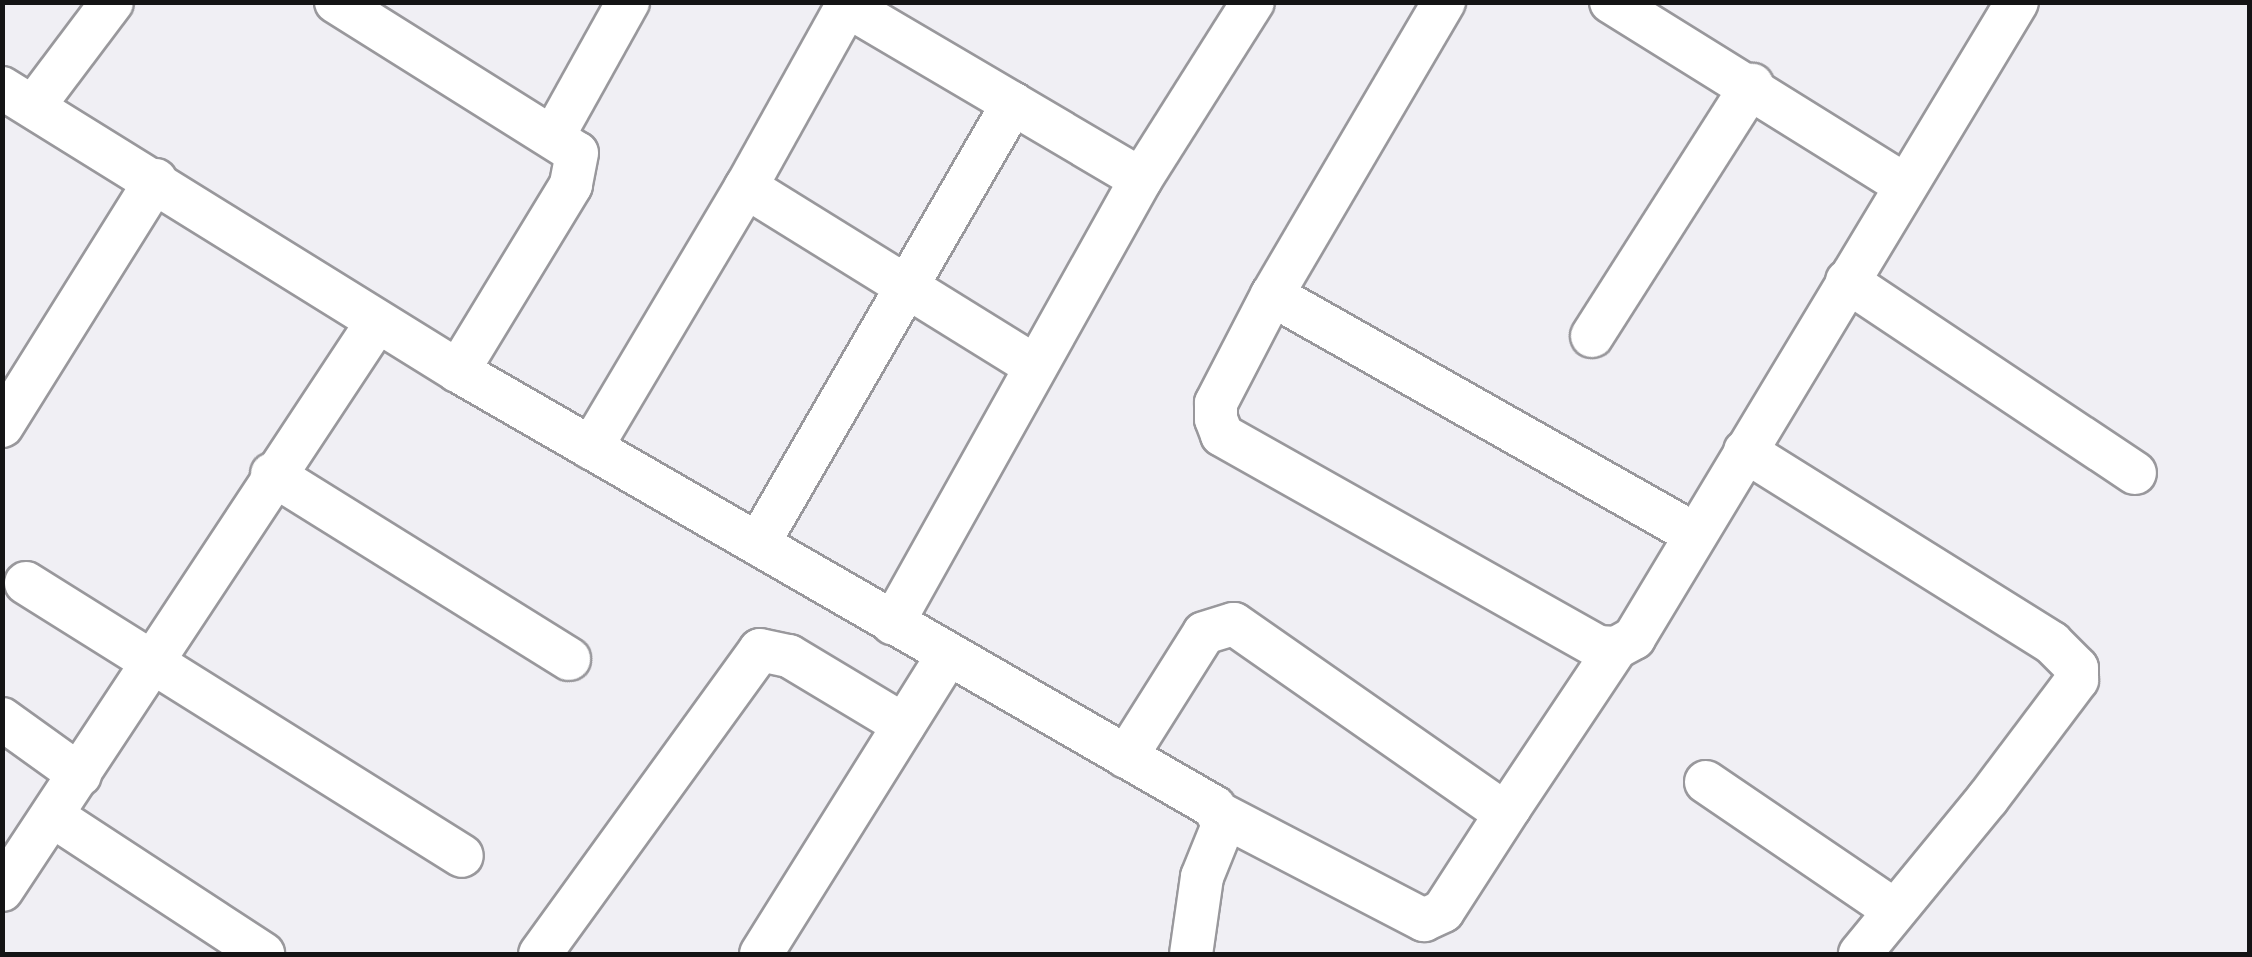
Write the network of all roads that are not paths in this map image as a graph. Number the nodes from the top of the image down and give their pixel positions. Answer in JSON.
{"nodes":[{"id":1,"x":112,"y":2,"type":"edge"},
{"id":2,"x":336,"y":2,"type":"edge"},
{"id":3,"x":628,"y":2,"type":"edge"},
{"id":4,"x":1253,"y":2,"type":"edge"},
{"id":5,"x":1444,"y":2,"type":"edge"},
{"id":6,"x":1611,"y":2,"type":"edge"},
{"id":7,"x":2017,"y":2,"type":"edge"},
{"id":8,"x":848,"y":4,"type":"edge"},
{"id":9,"x":1752,"y":85,"type":"junction"},
{"id":10,"x":20,"y":96,"type":"edge"},
{"id":11,"x":1012,"y":103,"type":"junction"},
{"id":12,"x":554,"y":135,"type":"junction"},
{"id":13,"x":1141,"y":179,"type":"junction"},
{"id":14,"x":156,"y":180,"type":"junction"},
{"id":15,"x":1905,"y":185,"type":"junction"},
{"id":16,"x":746,"y":187,"type":"junction"},
{"id":17,"x":1847,"y":281,"type":"junction"},
{"id":18,"x":907,"y":286,"type":"junction"},
{"id":19,"x":1272,"y":295,"type":"junction"},
{"id":20,"x":377,"y":322,"type":"junction"},
{"id":21,"x":1592,"y":336,"type":"dead end"},
{"id":22,"x":1033,"y":365,"type":"junction"},
{"id":23,"x":458,"y":370,"type":"junction"},
{"id":24,"x":2,"y":426,"type":"edge"},
{"id":25,"x":591,"y":448,"type":"junction"},
{"id":26,"x":1745,"y":452,"type":"junction"},
{"id":27,"x":2135,"y":473,"type":"dead end"},
{"id":28,"x":272,"y":474,"type":"junction"},
{"id":29,"x":1695,"y":534,"type":"junction"},
{"id":30,"x":758,"y":544,"type":"junction"},
{"id":31,"x":26,"y":583,"type":"dead end"},
{"id":32,"x":893,"y":622,"type":"junction"},
{"id":33,"x":1616,"y":648,"type":"junction"},
{"id":34,"x":948,"y":655,"type":"junction"},
{"id":35,"x":568,"y":659,"type":"dead end"},
{"id":36,"x":152,"y":660,"type":"junction"},
{"id":37,"x":2,"y":719,"type":"edge"},
{"id":38,"x":904,"y":725,"type":"junction"},
{"id":39,"x":1126,"y":756,"type":"junction"},
{"id":40,"x":80,"y":775,"type":"junction"},
{"id":41,"x":1706,"y":782,"type":"dead end"},
{"id":42,"x":1510,"y":807,"type":"junction"},
{"id":43,"x":1220,"y":814,"type":"junction"},
{"id":44,"x":54,"y":817,"type":"junction"},
{"id":45,"x":462,"y":856,"type":"dead end"},
{"id":46,"x":2,"y":890,"type":"edge"},
{"id":47,"x":1892,"y":909,"type":"junction"},
{"id":48,"x":263,"y":954,"type":"edge"},
{"id":49,"x":540,"y":954,"type":"edge"},
{"id":50,"x":762,"y":954,"type":"edge"},
{"id":51,"x":1191,"y":954,"type":"edge"},
{"id":52,"x":1860,"y":954,"type":"edge"}],
"edges":[{"from":1,"to":10,"type":"street"},
{"from":2,"to":12,"type":"street"},
{"from":3,"to":12,"type":"street"},
{"from":4,"to":13,"type":"street"},
{"from":5,"to":19,"type":"street"},
{"from":6,"to":9,"type":"street"},
{"from":7,"to":15,"type":"street"},
{"from":8,"to":11,"type":"street"},
{"from":8,"to":16,"type":"street"},
{"from":9,"to":15,"type":"street"},
{"from":9,"to":21,"type":"street"},
{"from":10,"to":14,"type":"street"},
{"from":11,"to":13,"type":"street"},
{"from":11,"to":18,"type":"street"},
{"from":12,"to":23,"type":"street"},
{"from":13,"to":22,"type":"street"},
{"from":14,"to":20,"type":"street"},
{"from":14,"to":24,"type":"street"},
{"from":15,"to":17,"type":"street"},
{"from":16,"to":18,"type":"street"},
{"from":16,"to":25,"type":"street"},
{"from":17,"to":26,"type":"street"},
{"from":17,"to":27,"type":"street"},
{"from":18,"to":22,"type":"street"},
{"from":18,"to":30,"type":"street"},
{"from":19,"to":29,"type":"street"},
{"from":19,"to":33,"type":"street"},
{"from":20,"to":23,"type":"street"},
{"from":20,"to":28,"type":"street"},
{"from":22,"to":32,"type":"street"},
{"from":23,"to":25,"type":"street"},
{"from":25,"to":30,"type":"street"},
{"from":26,"to":29,"type":"street"},
{"from":26,"to":47,"type":"street"},
{"from":28,"to":35,"type":"street"},
{"from":28,"to":36,"type":"street"},
{"from":29,"to":33,"type":"street"},
{"from":30,"to":32,"type":"street"},
{"from":31,"to":36,"type":"street"},
{"from":32,"to":34,"type":"street"},
{"from":33,"to":42,"type":"street"},
{"from":34,"to":38,"type":"street"},
{"from":34,"to":39,"type":"street"},
{"from":36,"to":40,"type":"street"},
{"from":36,"to":45,"type":"street"},
{"from":37,"to":40,"type":"street"},
{"from":38,"to":49,"type":"street"},
{"from":38,"to":50,"type":"street"},
{"from":39,"to":42,"type":"street"},
{"from":39,"to":43,"type":"street"},
{"from":40,"to":44,"type":"street"},
{"from":41,"to":47,"type":"street"},
{"from":42,"to":43,"type":"street"},
{"from":43,"to":51,"type":"street"},
{"from":44,"to":46,"type":"street"},
{"from":44,"to":48,"type":"street"},
{"from":47,"to":52,"type":"street"}]}
